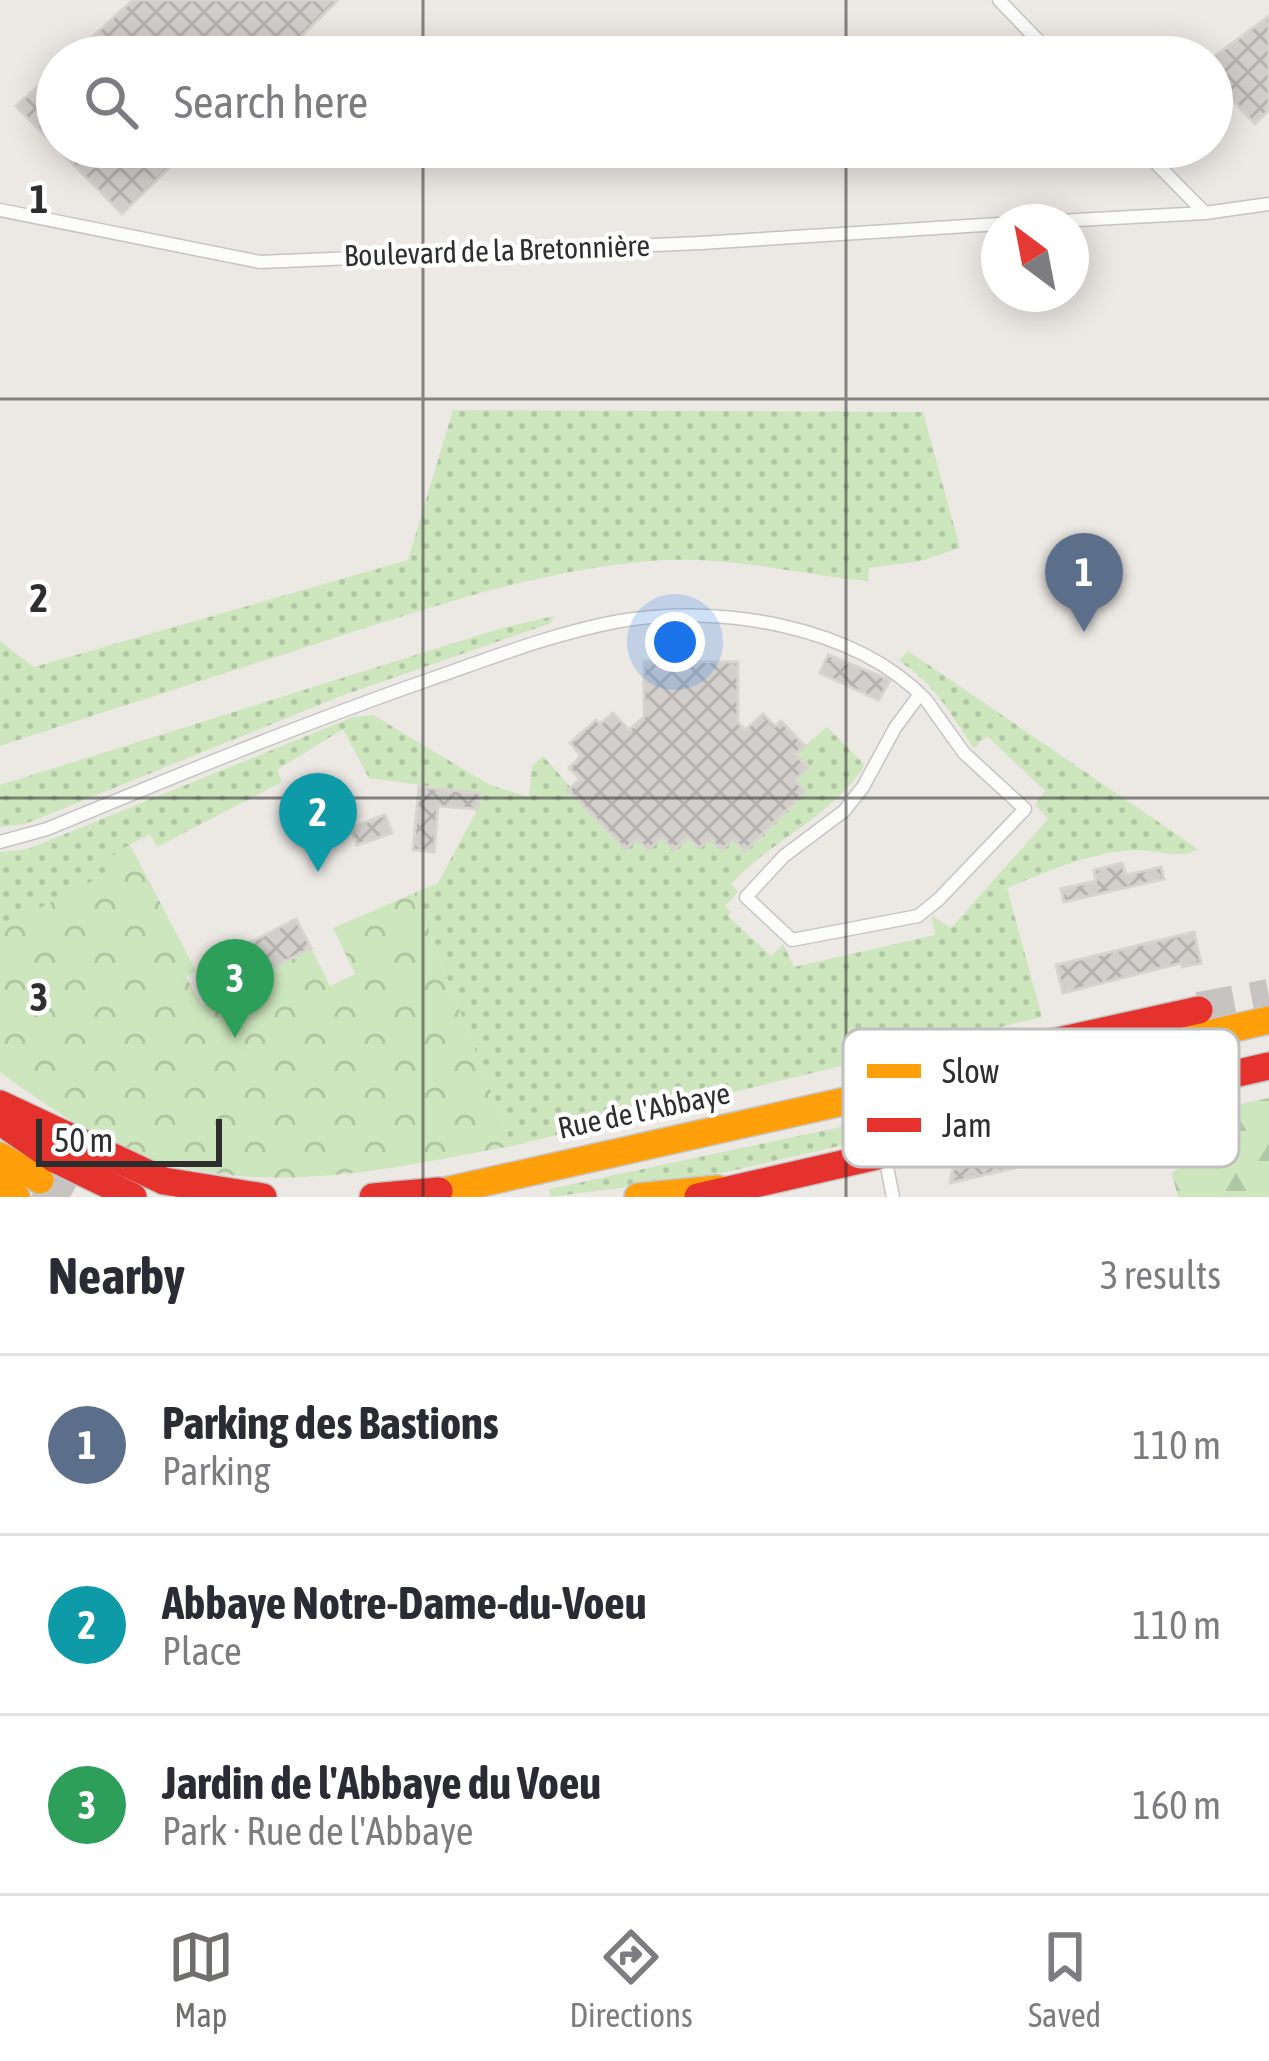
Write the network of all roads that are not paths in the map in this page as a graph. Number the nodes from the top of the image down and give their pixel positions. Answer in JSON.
{"nodes":[{"id":1,"x":999,"y":0,"type":"edge"},
{"id":2,"x":1034,"y":36,"type":"edge"},
{"id":3,"x":1164,"y":168,"type":"edge"},
{"id":4,"x":1269,"y":204,"type":"edge"},
{"id":5,"x":0,"y":209,"type":"edge"},
{"id":6,"x":1205,"y":213,"type":"junction"},
{"id":7,"x":1089,"y":219,"type":"edge"},
{"id":8,"x":981,"y":225,"type":"edge"},
{"id":9,"x":920,"y":694,"type":"junction"},
{"id":10,"x":0,"y":842,"type":"edge"},
{"id":11,"x":1199,"y":1010,"type":"tunnel mouth"},
{"id":12,"x":1269,"y":1020,"type":"edge"},
{"id":13,"x":1114,"y":1029,"type":"edge"},
{"id":14,"x":1230,"y":1029,"type":"edge"},
{"id":15,"x":1269,"y":1052,"type":"edge"},
{"id":16,"x":1239,"y":1059,"type":"edge"},
{"id":17,"x":1269,"y":1066,"type":"edge"},
{"id":18,"x":1239,"y":1073,"type":"edge"},
{"id":19,"x":843,"y":1101,"type":"edge"},
{"id":20,"x":0,"y":1104,"type":"edge"},
{"id":21,"x":0,"y":1121,"type":"edge"},
{"id":22,"x":843,"y":1155,"type":"edge"},
{"id":23,"x":0,"y":1156,"type":"edge"},
{"id":24,"x":843,"y":1165,"type":"edge"},
{"id":25,"x":887,"y":1167,"type":"edge"},
{"id":26,"x":803,"y":1174,"type":"junction"},
{"id":27,"x":40,"y":1180,"type":"tunnel mouth"},
{"id":28,"x":0,"y":1186,"type":"edge"},
{"id":29,"x":748,"y":1187,"type":"junction"},
{"id":30,"x":429,"y":1194,"type":"edge"},
{"id":31,"x":16,"y":1197,"type":"tunnel mouth"},
{"id":32,"x":133,"y":1197,"type":"edge"},
{"id":33,"x":263,"y":1197,"type":"edge"},
{"id":34,"x":373,"y":1197,"type":"edge"},
{"id":35,"x":638,"y":1197,"type":"edge"},
{"id":36,"x":698,"y":1197,"type":"edge"},
{"id":37,"x":893,"y":1197,"type":"edge"}],
"edges":[{"from":1,"to":2,"type":"lane"},
{"from":3,"to":6,"type":"lane"},
{"from":4,"to":6,"type":"lane"},
{"from":5,"to":8,"type":"lane","name":"Boulevard de la Bretonnière"},
{"from":6,"to":7,"type":"lane"},
{"from":9,"to":9,"type":"lane"},
{"from":9,"to":10,"type":"lane"},
{"from":11,"to":13,"type":"main road","name":"Rue de l'Abbaye"},
{"from":12,"to":14,"type":"main road","name":"Rue de l'Abbaye"},
{"from":15,"to":16,"type":"lane"},
{"from":17,"to":18,"type":"main road"},
{"from":19,"to":30,"type":"main road","name":"Rue de l'Abbaye"},
{"from":20,"to":33,"type":"main road"},
{"from":21,"to":32,"type":"main road"},
{"from":22,"to":26,"type":"lane"},
{"from":23,"to":27,"type":"main road"},
{"from":24,"to":26,"type":"main road"},
{"from":25,"to":37,"type":"lane"},
{"from":26,"to":29,"type":"main road"},
{"from":28,"to":31,"type":"main road"},
{"from":29,"to":35,"type":"main road"},
{"from":29,"to":36,"type":"main road"},
{"from":30,"to":34,"type":"main road","name":"Rue de l'Abbaye"}]}
